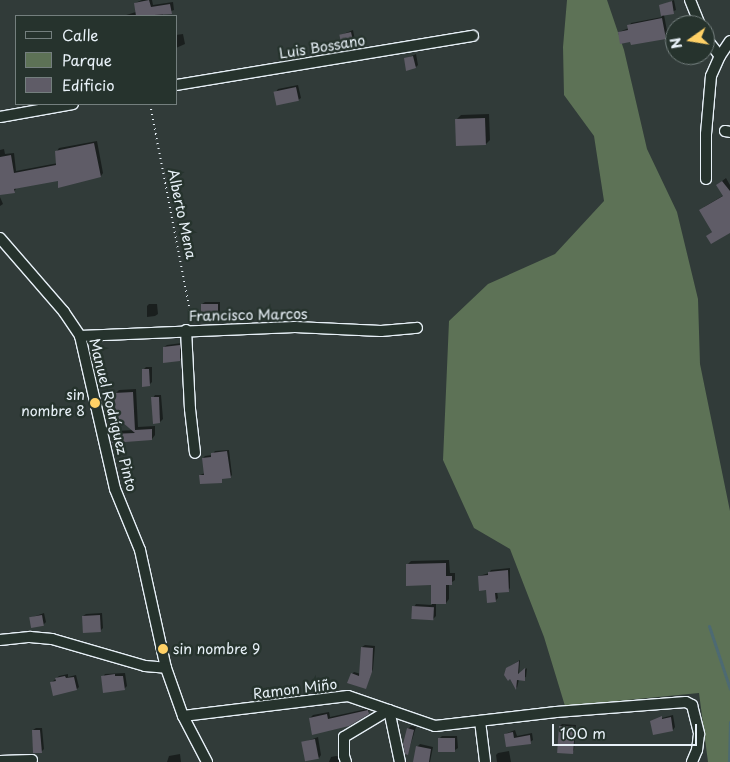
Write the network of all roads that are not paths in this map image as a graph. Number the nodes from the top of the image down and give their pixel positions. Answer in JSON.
{"nodes":[{"id":1,"x":690,"y":0,"type":"edge"},
{"id":2,"x":696,"y":15,"type":"edge"},
{"id":3,"x":473,"y":36,"type":"dead end"},
{"id":4,"x":730,"y":41,"type":"edge"},
{"id":5,"x":715,"y":50,"type":"edge"},
{"id":6,"x":720,"y":56,"type":"junction"},
{"id":7,"x":178,"y":85,"type":"edge"},
{"id":8,"x":68,"y":105,"type":"edge"},
{"id":9,"x":0,"y":118,"type":"edge"},
{"id":10,"x":706,"y":179,"type":"dead end"},
{"id":11,"x":0,"y":238,"type":"edge"},
{"id":12,"x":417,"y":328,"type":"dead end"},
{"id":13,"x":190,"y":330,"type":"junction"},
{"id":14,"x":80,"y":336,"type":"junction"},
{"id":15,"x":196,"y":453,"type":"dead end"},
{"id":16,"x":0,"y":640,"type":"edge"},
{"id":17,"x":166,"y":668,"type":"junction"},
{"id":18,"x":389,"y":710,"type":"junction"},
{"id":19,"x":183,"y":716,"type":"junction"},
{"id":20,"x":480,"y":721,"type":"junction"},
{"id":21,"x":32,"y":760,"type":"dead end"},
{"id":22,"x":0,"y":761,"type":"edge"},
{"id":23,"x":207,"y":762,"type":"edge"},
{"id":24,"x":346,"y":762,"type":"edge"},
{"id":25,"x":400,"y":762,"type":"edge"},
{"id":26,"x":485,"y":762,"type":"edge"},
{"id":27,"x":692,"y":762,"type":"edge"}],
"edges":[{"from":1,"to":2,"type":"street"},
{"from":3,"to":7,"type":"street","name":"Luis Bossano"},
{"from":4,"to":6,"type":"street"},
{"from":5,"to":6,"type":"street"},
{"from":6,"to":10,"type":"street"},
{"from":8,"to":9,"type":"street"},
{"from":11,"to":14,"type":"street","name":"Manuel Rodríguez Pinto"},
{"from":12,"to":13,"type":"street","name":"Francisco Marcos"},
{"from":13,"to":14,"type":"street","name":"Francisco Marcos"},
{"from":13,"to":15,"type":"street"},
{"from":14,"to":17,"type":"street","name":"Manuel Rodríguez Pinto"},
{"from":16,"to":17,"type":"street"},
{"from":17,"to":19,"type":"street","name":"Manuel Rodríguez Pinto"},
{"from":18,"to":19,"type":"street","name":"Ramon Miño"},
{"from":18,"to":20,"type":"street","name":"Ramon Miño"},
{"from":18,"to":24,"type":"street"},
{"from":18,"to":25,"type":"street"},
{"from":19,"to":23,"type":"street","name":"Manuel Rodríguez Pinto"},
{"from":20,"to":26,"type":"street"},
{"from":20,"to":27,"type":"street","name":"Ramon Miño"},
{"from":21,"to":22,"type":"street"}]}
